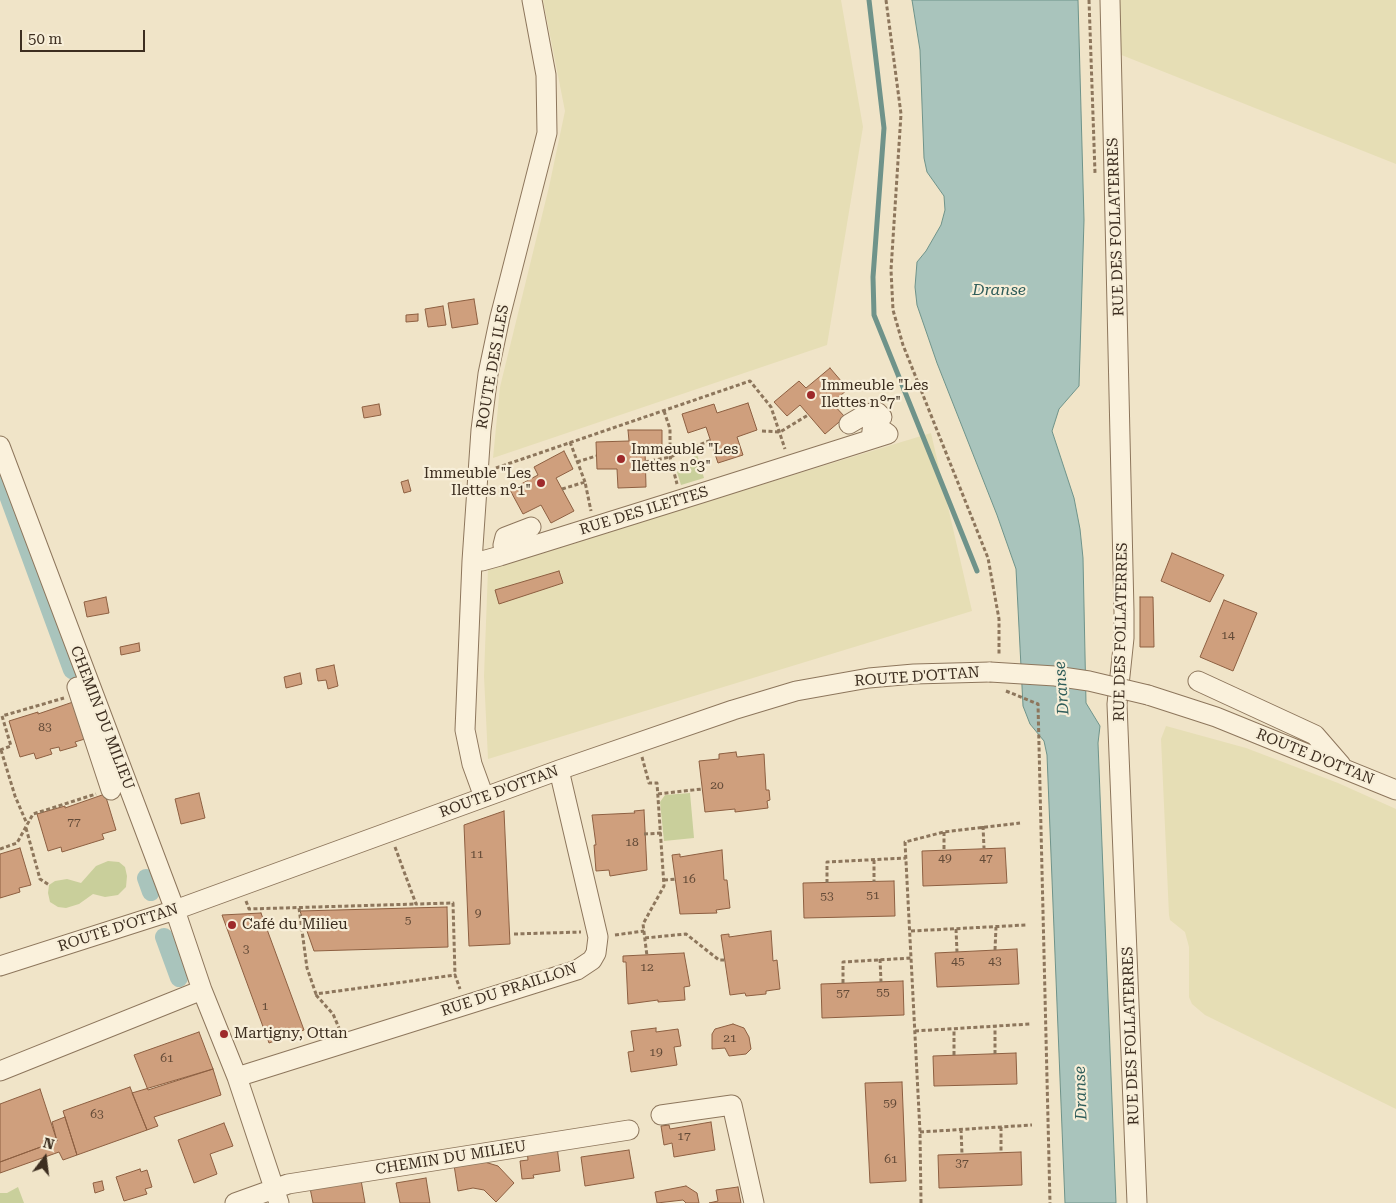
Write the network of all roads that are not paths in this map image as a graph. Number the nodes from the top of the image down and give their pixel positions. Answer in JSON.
{"nodes":[{"id":1,"x":532,"y":0,"type":"edge"},
{"id":2,"x":1110,"y":0,"type":"edge"},
{"id":3,"x":849,"y":424,"type":"dead end"},
{"id":4,"x":0,"y":446,"type":"edge"},
{"id":5,"x":531,"y":528,"type":"dead end"},
{"id":6,"x":505,"y":554,"type":"junction"},
{"id":7,"x":472,"y":561,"type":"junction"},
{"id":8,"x":1198,"y":681,"type":"dead end"},
{"id":9,"x":77,"y":687,"type":"road end"},
{"id":10,"x":1344,"y":768,"type":"junction"},
{"id":11,"x":559,"y":770,"type":"junction"},
{"id":12,"x":111,"y":790,"type":"road end"},
{"id":13,"x":1396,"y":790,"type":"edge"},
{"id":14,"x":484,"y":797,"type":"junction"},
{"id":15,"x":175,"y":910,"type":"junction"},
{"id":16,"x":0,"y":966,"type":"edge"},
{"id":17,"x":202,"y":990,"type":"junction"},
{"id":18,"x":0,"y":1071,"type":"edge"},
{"id":19,"x":237,"y":1077,"type":"junction"},
{"id":20,"x":661,"y":1115,"type":"dead end"},
{"id":21,"x":629,"y":1130,"type":"dead end"},
{"id":22,"x":276,"y":1196,"type":"edge"},
{"id":23,"x":235,"y":1203,"type":"edge"},
{"id":24,"x":754,"y":1203,"type":"edge"},
{"id":25,"x":1137,"y":1203,"type":"edge"}],
"edges":[{"from":1,"to":7,"type":"street","name":"ROUTE DES ILES"},
{"from":2,"to":25,"type":"street","name":"RUE DES FOLLATERRES"},
{"from":3,"to":6,"type":"street","name":"RUE DES ILETTES"},
{"from":4,"to":15,"type":"street","name":"CHEMIN DU MILIEU"},
{"from":5,"to":6,"type":"street"},
{"from":6,"to":7,"type":"street","name":"RUE DES ILETTES"},
{"from":7,"to":14,"type":"street","name":"ROUTE DES ILES"},
{"from":8,"to":10,"type":"street"},
{"from":9,"to":12,"type":"street"},
{"from":10,"to":11,"type":"street","name":"ROUTE D'OTTAN","bridge":true},
{"from":10,"to":13,"type":"street","name":"ROUTE D'OTTAN"},
{"from":11,"to":14,"type":"street","name":"ROUTE D'OTTAN"},
{"from":11,"to":19,"type":"street","name":"RUE DU PRAILLON"},
{"from":14,"to":15,"type":"street","name":"ROUTE D'OTTAN"},
{"from":15,"to":16,"type":"street","name":"ROUTE D'OTTAN"},
{"from":15,"to":17,"type":"street","name":"CHEMIN DU MILIEU"},
{"from":17,"to":18,"type":"street"},
{"from":17,"to":19,"type":"street","name":"CHEMIN DU MILIEU"},
{"from":19,"to":22,"type":"street","name":"CHEMIN DU MILIEU"},
{"from":20,"to":24,"type":"street"},
{"from":21,"to":22,"type":"street","name":"CHEMIN DU MILIEU"},
{"from":22,"to":23,"type":"street","name":"CHEMIN DU MILIEU"}]}
